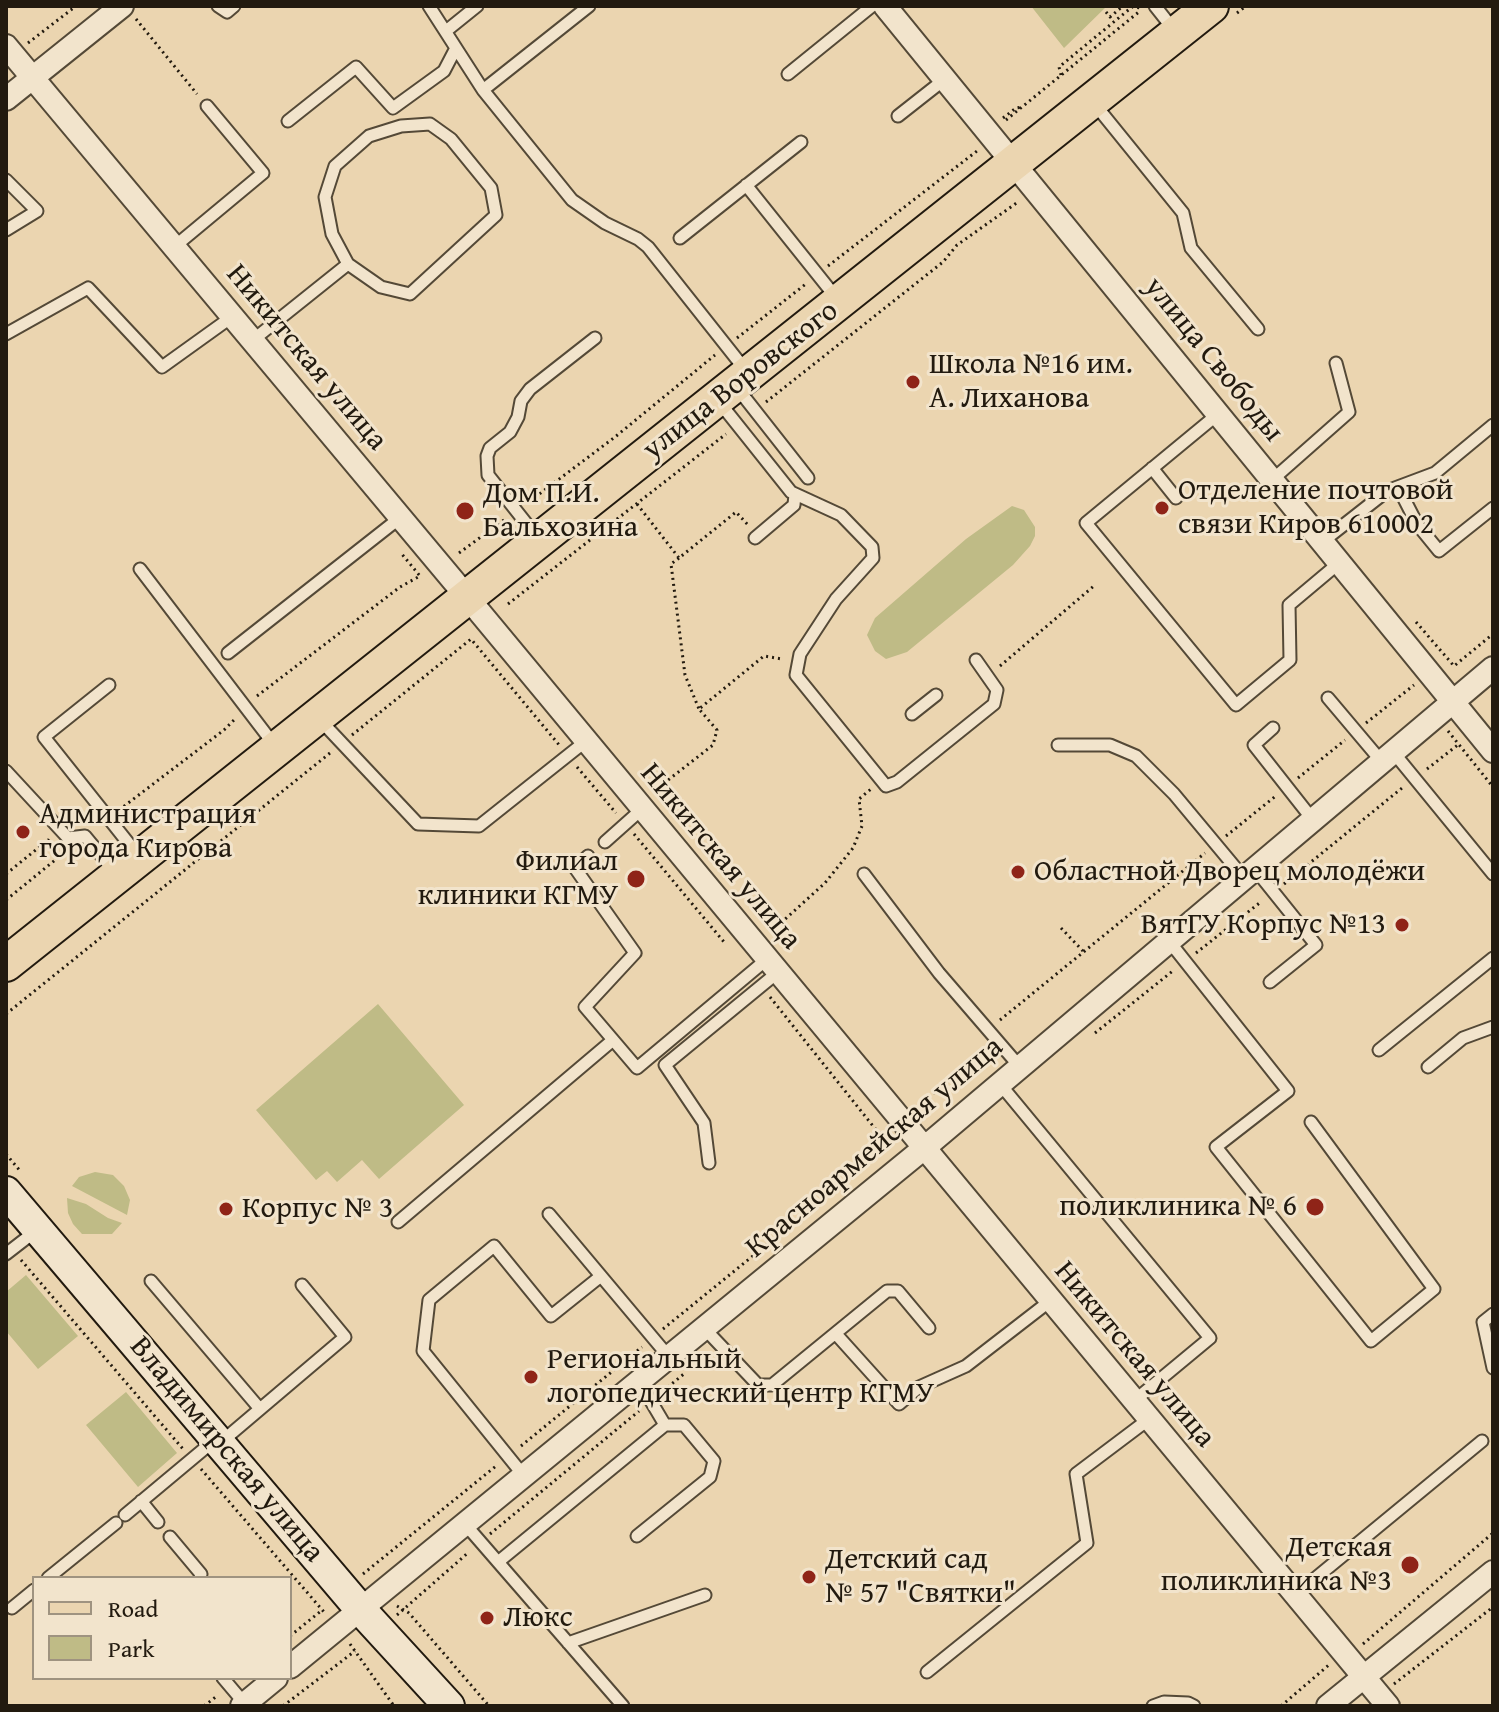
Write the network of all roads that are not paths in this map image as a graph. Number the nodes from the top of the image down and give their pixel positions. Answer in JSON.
{"nodes":[{"id":1,"x":218,"y":6,"type":"edge"},
{"id":2,"x":234,"y":6,"type":"edge"},
{"id":3,"x":429,"y":6,"type":"edge"},
{"id":4,"x":477,"y":6,"type":"edge"},
{"id":5,"x":589,"y":6,"type":"edge"},
{"id":6,"x":872,"y":6,"type":"edge"},
{"id":7,"x":885,"y":6,"type":"edge"},
{"id":8,"x":1211,"y":6,"type":"edge"},
{"id":9,"x":1149,"y":7,"type":"edge"},
{"id":10,"x":127,"y":11,"type":"edge"},
{"id":11,"x":446,"y":31,"type":"junction"},
{"id":12,"x":1177,"y":34,"type":"junction"},
{"id":13,"x":456,"y":48,"type":"junction"},
{"id":14,"x":10,"y":50,"type":"edge"},
{"id":15,"x":788,"y":74,"type":"dead end"},
{"id":16,"x":33,"y":78,"type":"junction"},
{"id":17,"x":945,"y":79,"type":"junction"},
{"id":18,"x":483,"y":90,"type":"junction"},
{"id":19,"x":6,"y":99,"type":"edge"},
{"id":20,"x":1092,"y":102,"type":"junction"},
{"id":21,"x":207,"y":106,"type":"road end"},
{"id":22,"x":898,"y":116,"type":"dead end"},
{"id":23,"x":288,"y":121,"type":"dead end"},
{"id":24,"x":801,"y":142,"type":"dead end"},
{"id":25,"x":1015,"y":164,"type":"junction"},
{"id":26,"x":6,"y":180,"type":"edge"},
{"id":27,"x":746,"y":185,"type":"junction"},
{"id":28,"x":6,"y":230,"type":"edge"},
{"id":29,"x":680,"y":238,"type":"dead end"},
{"id":30,"x":174,"y":247,"type":"junction"},
{"id":31,"x":348,"y":264,"type":"junction"},
{"id":32,"x":840,"y":303,"type":"junction"},
{"id":33,"x":233,"y":316,"type":"junction"},
{"id":34,"x":1258,"y":329,"type":"dead end"},
{"id":35,"x":6,"y":334,"type":"edge"},
{"id":36,"x":595,"y":338,"type":"dead end"},
{"id":37,"x":253,"y":340,"type":"junction"},
{"id":38,"x":1336,"y":363,"type":"dead end"},
{"id":39,"x":734,"y":386,"type":"junction"},
{"id":40,"x":1218,"y":414,"type":"junction"},
{"id":41,"x":1493,"y":425,"type":"edge"},
{"id":42,"x":1152,"y":468,"type":"junction"},
{"id":43,"x":808,"y":478,"type":"dead end"},
{"id":44,"x":1272,"y":480,"type":"junction"},
{"id":45,"x":1398,"y":487,"type":"junction"},
{"id":46,"x":795,"y":494,"type":"junction"},
{"id":47,"x":1176,"y":498,"type":"dead end"},
{"id":48,"x":1493,"y":508,"type":"edge"},
{"id":49,"x":401,"y":517,"type":"junction"},
{"id":50,"x":754,"y":533,"type":"road end"},
{"id":51,"x":540,"y":540,"type":"junction"},
{"id":52,"x":1322,"y":542,"type":"junction"},
{"id":53,"x":1339,"y":563,"type":"junction"},
{"id":54,"x":140,"y":569,"type":"dead end"},
{"id":55,"x":467,"y":597,"type":"junction"},
{"id":56,"x":228,"y":653,"type":"dead end"},
{"id":57,"x":976,"y":660,"type":"dead end"},
{"id":58,"x":1493,"y":668,"type":"edge"},
{"id":59,"x":109,"y":685,"type":"dead end"},
{"id":60,"x":936,"y":695,"type":"dead end"},
{"id":61,"x":1328,"y":698,"type":"dead end"},
{"id":62,"x":1453,"y":702,"type":"junction"},
{"id":63,"x":912,"y":714,"type":"dead end"},
{"id":64,"x":317,"y":717,"type":"junction"},
{"id":65,"x":1273,"y":728,"type":"dead end"},
{"id":66,"x":269,"y":738,"type":"dead end"},
{"id":67,"x":586,"y":741,"type":"junction"},
{"id":68,"x":1058,"y":745,"type":"dead end"},
{"id":69,"x":1493,"y":751,"type":"edge"},
{"id":70,"x":1388,"y":757,"type":"junction"},
{"id":71,"x":6,"y":771,"type":"edge"},
{"id":72,"x":640,"y":808,"type":"junction"},
{"id":73,"x":1313,"y":820,"type":"junction"},
{"id":74,"x":605,"y":842,"type":"dead end"},
{"id":75,"x":588,"y":856,"type":"dead end"},
{"id":76,"x":128,"y":866,"type":"junction"},
{"id":77,"x":1250,"y":873,"type":"junction"},
{"id":78,"x":864,"y":874,"type":"dead end"},
{"id":79,"x":1493,"y":874,"type":"edge"},
{"id":80,"x":1169,"y":941,"type":"junction"},
{"id":81,"x":1493,"y":958,"type":"edge"},
{"id":82,"x":6,"y":964,"type":"edge"},
{"id":83,"x":763,"y":973,"type":"junction"},
{"id":84,"x":1270,"y":982,"type":"dead end"},
{"id":85,"x":1493,"y":1027,"type":"edge"},
{"id":86,"x":613,"y":1040,"type":"junction"},
{"id":87,"x":1379,"y":1050,"type":"dead end"},
{"id":88,"x":1020,"y":1067,"type":"junction"},
{"id":89,"x":1428,"y":1067,"type":"dead end"},
{"id":90,"x":1000,"y":1084,"type":"junction"},
{"id":91,"x":1311,"y":1122,"type":"dead end"},
{"id":92,"x":923,"y":1149,"type":"junction"},
{"id":93,"x":709,"y":1163,"type":"dead end"},
{"id":94,"x":6,"y":1192,"type":"edge"},
{"id":95,"x":549,"y":1214,"type":"dead end"},
{"id":96,"x":398,"y":1222,"type":"dead end"},
{"id":97,"x":38,"y":1229,"type":"junction"},
{"id":98,"x":9,"y":1252,"type":"edge"},
{"id":99,"x":601,"y":1276,"type":"junction"},
{"id":100,"x":151,"y":1281,"type":"dead end"},
{"id":101,"x":302,"y":1285,"type":"dead end"},
{"id":102,"x":1050,"y":1301,"type":"junction"},
{"id":103,"x":1493,"y":1314,"type":"edge"},
{"id":104,"x":704,"y":1328,"type":"junction"},
{"id":105,"x":929,"y":1328,"type":"dead end"},
{"id":106,"x":836,"y":1334,"type":"junction"},
{"id":107,"x":669,"y":1357,"type":"junction"},
{"id":108,"x":1493,"y":1368,"type":"edge"},
{"id":109,"x":639,"y":1381,"type":"junction"},
{"id":110,"x":1134,"y":1401,"type":"junction"},
{"id":111,"x":260,"y":1409,"type":"junction"},
{"id":112,"x":1149,"y":1419,"type":"junction"},
{"id":113,"x":665,"y":1425,"type":"junction"},
{"id":114,"x":218,"y":1441,"type":"junction"},
{"id":115,"x":1482,"y":1441,"type":"dead end"},
{"id":116,"x":524,"y":1476,"type":"junction"},
{"id":117,"x":141,"y":1501,"type":"junction"},
{"id":118,"x":158,"y":1522,"type":"dead end"},
{"id":119,"x":465,"y":1524,"type":"junction"},
{"id":120,"x":637,"y":1536,"type":"dead end"},
{"id":121,"x":170,"y":1537,"type":"dead end"},
{"id":122,"x":498,"y":1562,"type":"junction"},
{"id":123,"x":1493,"y":1572,"type":"edge"},
{"id":124,"x":50,"y":1576,"type":"edge"},
{"id":125,"x":200,"y":1576,"type":"edge"},
{"id":126,"x":32,"y":1592,"type":"edge"},
{"id":127,"x":705,"y":1595,"type":"dead end"},
{"id":128,"x":1295,"y":1595,"type":"junction"},
{"id":129,"x":374,"y":1605,"type":"junction"},
{"id":130,"x":12,"y":1608,"type":"dead end"},
{"id":131,"x":568,"y":1643,"type":"junction"},
{"id":132,"x":292,"y":1666,"type":"edge"},
{"id":133,"x":927,"y":1672,"type":"dead end"},
{"id":134,"x":1363,"y":1677,"type":"junction"},
{"id":135,"x":225,"y":1680,"type":"edge"},
{"id":136,"x":274,"y":1680,"type":"edge"},
{"id":137,"x":1383,"y":1701,"type":"edge"},
{"id":138,"x":244,"y":1705,"type":"edge"},
{"id":139,"x":449,"y":1706,"type":"edge"},
{"id":140,"x":623,"y":1706,"type":"edge"},
{"id":141,"x":1153,"y":1706,"type":"edge"},
{"id":142,"x":1194,"y":1706,"type":"edge"},
{"id":143,"x":1328,"y":1706,"type":"edge"}],
"edges":[{"from":1,"to":2,"type":"lane"},
{"from":3,"to":11,"type":"lane"},
{"from":4,"to":11,"type":"lane"},
{"from":5,"to":18,"type":"lane"},
{"from":6,"to":15,"type":"lane"},
{"from":7,"to":17,"type":"street","name":"улица Свободы"},
{"from":8,"to":12,"type":"main road","name":"улица Воровского"},
{"from":9,"to":12,"type":"lane"},
{"from":10,"to":16,"type":"street"},
{"from":11,"to":13,"type":"lane"},
{"from":12,"to":20,"type":"main road","name":"улица Воровского"},
{"from":13,"to":18,"type":"lane"},
{"from":13,"to":23,"type":"lane"},
{"from":14,"to":16,"type":"street","name":"Никитская улица"},
{"from":16,"to":19,"type":"street"},
{"from":16,"to":30,"type":"street","name":"Никитская улица"},
{"from":17,"to":22,"type":"lane"},
{"from":17,"to":25,"type":"street","name":"улица Свободы"},
{"from":18,"to":39,"type":"lane"},
{"from":20,"to":25,"type":"main road","name":"улица Воровского"},
{"from":20,"to":34,"type":"lane"},
{"from":21,"to":30,"type":"lane"},
{"from":24,"to":27,"type":"lane"},
{"from":25,"to":32,"type":"main road","name":"улица Воровского"},
{"from":25,"to":40,"type":"street","name":"улица Свободы"},
{"from":26,"to":28,"type":"lane"},
{"from":27,"to":29,"type":"lane"},
{"from":27,"to":32,"type":"lane"},
{"from":30,"to":33,"type":"street","name":"Никитская улица"},
{"from":31,"to":31,"type":"lane"},
{"from":31,"to":37,"type":"lane"},
{"from":32,"to":39,"type":"main road","name":"улица Воровского"},
{"from":33,"to":35,"type":"lane"},
{"from":33,"to":37,"type":"street","name":"Никитская улица"},
{"from":36,"to":51,"type":"lane"},
{"from":37,"to":49,"type":"street","name":"Никитская улица"},
{"from":38,"to":44,"type":"lane"},
{"from":39,"to":43,"type":"lane"},
{"from":39,"to":46,"type":"lane"},
{"from":39,"to":51,"type":"main road","name":"улица Воровского"},
{"from":40,"to":42,"type":"lane"},
{"from":40,"to":44,"type":"street","name":"улица Свободы"},
{"from":41,"to":45,"type":"lane"},
{"from":42,"to":47,"type":"lane"},
{"from":42,"to":53,"type":"lane"},
{"from":44,"to":52,"type":"street","name":"улица Свободы"},
{"from":45,"to":48,"type":"lane"},
{"from":45,"to":52,"type":"lane"},
{"from":46,"to":50,"type":"lane"},
{"from":46,"to":57,"type":"lane"},
{"from":49,"to":55,"type":"street","name":"Никитская улица"},
{"from":49,"to":56,"type":"lane"},
{"from":51,"to":55,"type":"main road","name":"улица Воровского"},
{"from":52,"to":53,"type":"street","name":"улица Свободы"},
{"from":53,"to":62,"type":"street","name":"улица Свободы"},
{"from":54,"to":66,"type":"lane"},
{"from":55,"to":64,"type":"main road","name":"улица Воровского"},
{"from":55,"to":67,"type":"street","name":"Никитская улица"},
{"from":58,"to":62,"type":"street","name":"Красноармейская улица"},
{"from":59,"to":76,"type":"lane"},
{"from":60,"to":63,"type":"lane"},
{"from":61,"to":70,"type":"lane"},
{"from":62,"to":69,"type":"street","name":"улица Свободы"},
{"from":62,"to":70,"type":"street","name":"Красноармейская улица"},
{"from":64,"to":67,"type":"lane"},
{"from":64,"to":76,"type":"main road","name":"улица Воровского"},
{"from":65,"to":73,"type":"lane"},
{"from":67,"to":72,"type":"street","name":"Никитская улица"},
{"from":68,"to":77,"type":"lane"},
{"from":70,"to":73,"type":"street","name":"Красноармейская улица"},
{"from":70,"to":79,"type":"lane"},
{"from":71,"to":76,"type":"lane"},
{"from":72,"to":74,"type":"lane"},
{"from":72,"to":83,"type":"street","name":"Никитская улица"},
{"from":73,"to":77,"type":"street","name":"Красноармейская улица"},
{"from":75,"to":86,"type":"lane"},
{"from":76,"to":82,"type":"main road","name":"улица Воровского"},
{"from":77,"to":80,"type":"street","name":"Красноармейская улица"},
{"from":77,"to":84,"type":"lane"},
{"from":78,"to":88,"type":"lane"},
{"from":80,"to":88,"type":"street","name":"Красноармейская улица"},
{"from":80,"to":91,"type":"lane"},
{"from":81,"to":87,"type":"lane"},
{"from":83,"to":86,"type":"lane"},
{"from":83,"to":92,"type":"street","name":"Никитская улица"},
{"from":83,"to":93,"type":"lane"},
{"from":85,"to":89,"type":"lane"},
{"from":86,"to":96,"type":"lane"},
{"from":88,"to":90,"type":"street","name":"Красноармейская улица"},
{"from":90,"to":92,"type":"street","name":"Красноармейская улица"},
{"from":90,"to":110,"type":"lane"},
{"from":92,"to":102,"type":"street","name":"Никитская улица"},
{"from":92,"to":104,"type":"street","name":"Красноармейская улица"},
{"from":94,"to":97,"type":"main road","name":"Владимирская улица"},
{"from":95,"to":99,"type":"lane"},
{"from":97,"to":98,"type":"lane"},
{"from":97,"to":114,"type":"main road","name":"Владимирская улица"},
{"from":99,"to":107,"type":"lane"},
{"from":99,"to":116,"type":"lane"},
{"from":100,"to":111,"type":"lane"},
{"from":101,"to":111,"type":"lane"},
{"from":102,"to":106,"type":"lane"},
{"from":102,"to":110,"type":"street","name":"Никитская улица"},
{"from":103,"to":108,"type":"lane"},
{"from":104,"to":106,"type":"lane"},
{"from":104,"to":107,"type":"street","name":"Красноармейская улица"},
{"from":105,"to":106,"type":"lane"},
{"from":107,"to":109,"type":"street","name":"Красноармейская улица"},
{"from":109,"to":113,"type":"lane"},
{"from":109,"to":116,"type":"street","name":"Красноармейская улица"},
{"from":110,"to":112,"type":"street","name":"Никитская улица"},
{"from":111,"to":114,"type":"lane"},
{"from":112,"to":128,"type":"street","name":"Никитская улица"},
{"from":112,"to":133,"type":"lane"},
{"from":113,"to":120,"type":"lane"},
{"from":113,"to":122,"type":"lane"},
{"from":114,"to":117,"type":"lane"},
{"from":114,"to":129,"type":"main road","name":"Владимирская улица"},
{"from":115,"to":128,"type":"lane"},
{"from":116,"to":119,"type":"street","name":"Красноармейская улица"},
{"from":117,"to":118,"type":"lane"},
{"from":117,"to":124,"type":"lane"},
{"from":119,"to":122,"type":"lane"},
{"from":119,"to":129,"type":"street","name":"Красноармейская улица"},
{"from":121,"to":125,"type":"lane"},
{"from":122,"to":131,"type":"lane"},
{"from":123,"to":134,"type":"street"},
{"from":126,"to":130,"type":"lane"},
{"from":127,"to":131,"type":"lane"},
{"from":128,"to":134,"type":"street","name":"Никитская улица"},
{"from":129,"to":132,"type":"street","name":"Красноармейская улица"},
{"from":129,"to":139,"type":"main road","name":"Владимирская улица"},
{"from":131,"to":140,"type":"lane"},
{"from":134,"to":137,"type":"street","name":"Никитская улица"},
{"from":134,"to":143,"type":"street"},
{"from":135,"to":138,"type":"lane"},
{"from":136,"to":138,"type":"street"},
{"from":141,"to":142,"type":"lane"}]}
